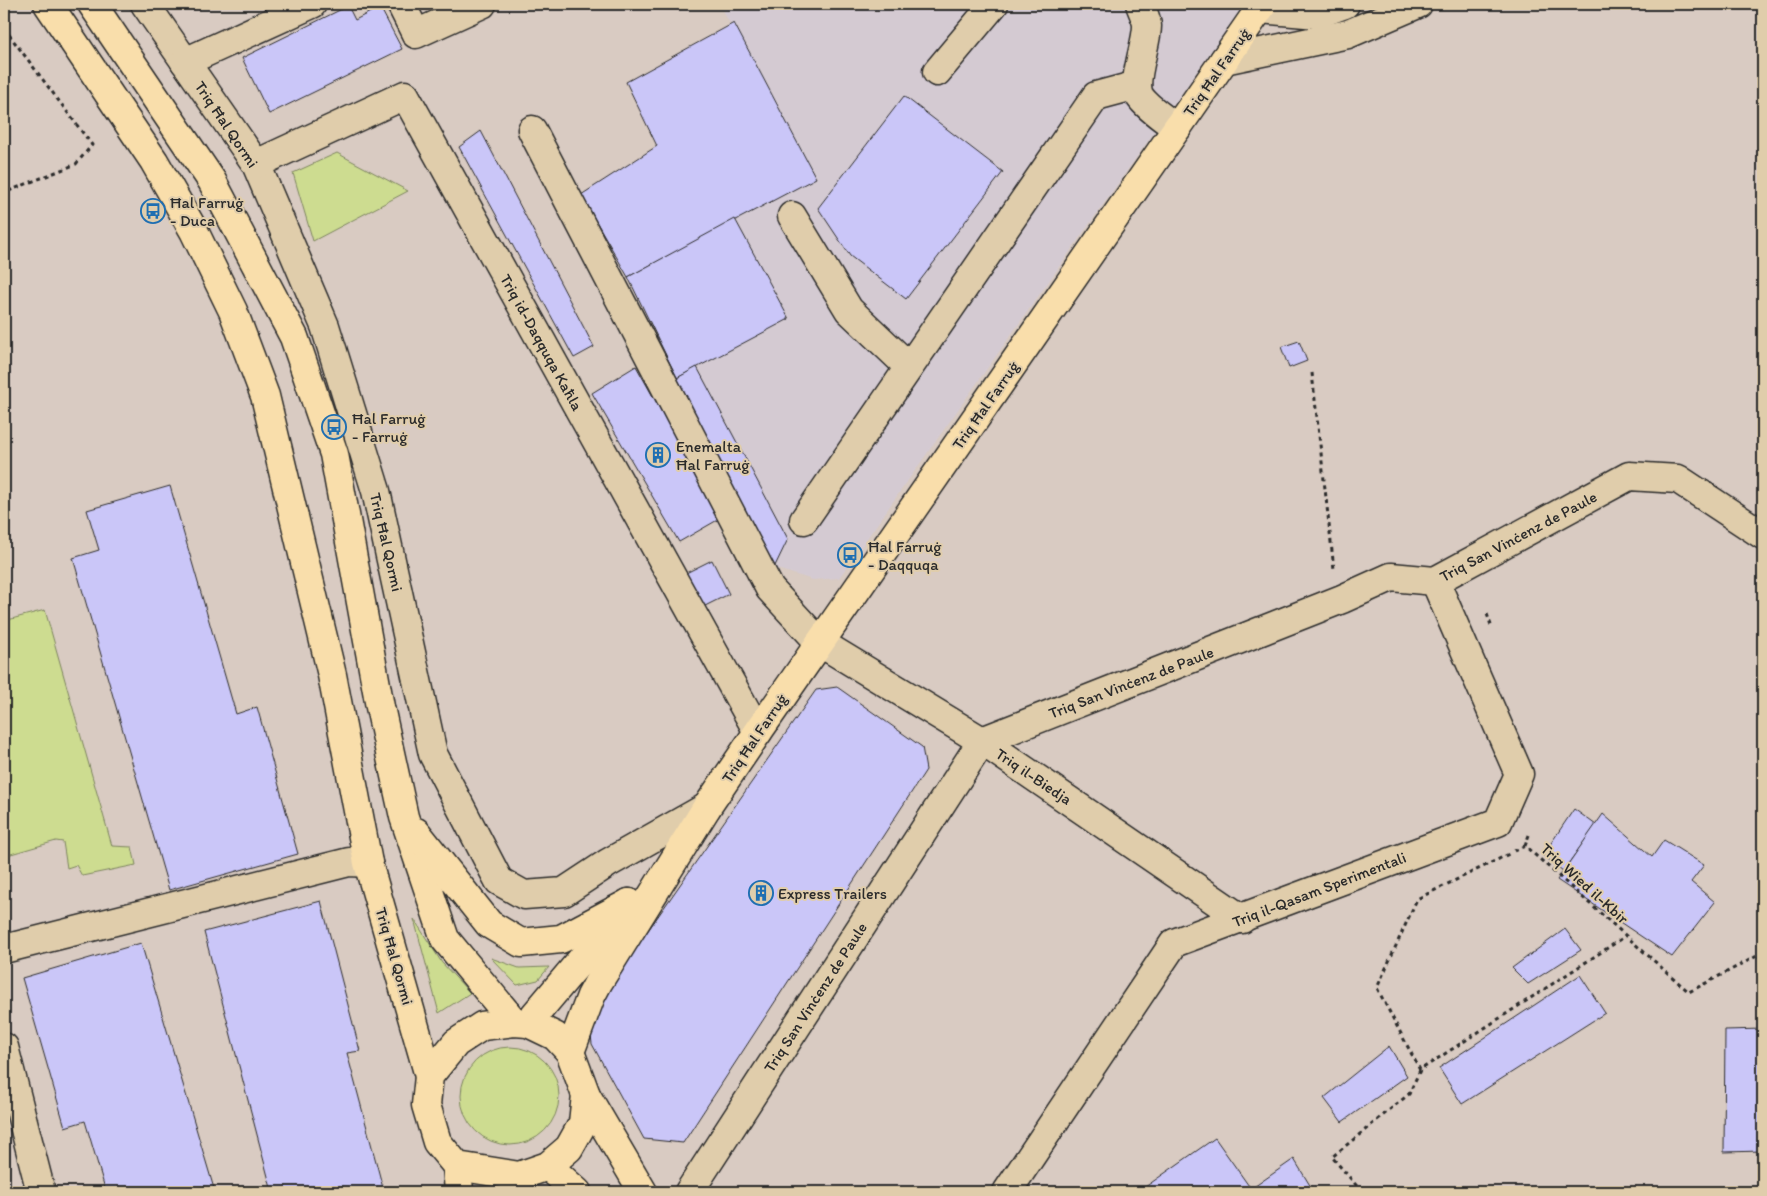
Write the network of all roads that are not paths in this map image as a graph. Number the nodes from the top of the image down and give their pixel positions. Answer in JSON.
{"nodes":[{"id":1,"x":48,"y":4,"type":"edge"},
{"id":2,"x":92,"y":4,"type":"edge"},
{"id":3,"x":145,"y":4,"type":"edge"},
{"id":4,"x":312,"y":4,"type":"edge"},
{"id":5,"x":402,"y":4,"type":"edge"},
{"id":6,"x":482,"y":4,"type":"edge"},
{"id":7,"x":994,"y":4,"type":"edge"},
{"id":8,"x":1140,"y":4,"type":"edge"},
{"id":9,"x":1345,"y":4,"type":"edge"},
{"id":10,"x":1418,"y":4,"type":"edge"},
{"id":11,"x":1261,"y":6,"type":"edge"},
{"id":12,"x":1224,"y":60,"type":"junction"},
{"id":13,"x":185,"y":62,"type":"junction"},
{"id":14,"x":937,"y":72,"type":"dead end"},
{"id":15,"x":1137,"y":85,"type":"junction"},
{"id":16,"x":1177,"y":128,"type":"junction"},
{"id":17,"x":532,"y":130,"type":"dead end"},
{"id":18,"x":256,"y":164,"type":"junction"},
{"id":19,"x":792,"y":216,"type":"dead end"},
{"id":20,"x":909,"y":367,"type":"junction"},
{"id":21,"x":804,"y":520,"type":"dead end"},
{"id":22,"x":1763,"y":535,"type":"edge"},
{"id":23,"x":1435,"y":581,"type":"junction"},
{"id":24,"x":820,"y":642,"type":"junction"},
{"id":25,"x":758,"y":732,"type":"junction"},
{"id":26,"x":982,"y":741,"type":"junction"},
{"id":27,"x":707,"y":807,"type":"junction"},
{"id":28,"x":404,"y":817,"type":"junction"},
{"id":29,"x":368,"y":863,"type":"junction"},
{"id":30,"x":629,"y":903,"type":"junction"},
{"id":31,"x":1242,"y":919,"type":"junction"},
{"id":32,"x":4,"y":949,"type":"edge"},
{"id":33,"x":520,"y":1023,"type":"junction"},
{"id":34,"x":4,"y":1046,"type":"edge"},
{"id":35,"x":570,"y":1052,"type":"junction"},
{"id":36,"x":429,"y":1076,"type":"junction"},
{"id":37,"x":586,"y":1095,"type":"junction"},
{"id":38,"x":457,"y":1166,"type":"junction"},
{"id":39,"x":548,"y":1166,"type":"junction"},
{"id":40,"x":516,"y":1184,"type":"edge"},
{"id":41,"x":41,"y":1192,"type":"edge"},
{"id":42,"x":459,"y":1192,"type":"edge"},
{"id":43,"x":577,"y":1192,"type":"edge"},
{"id":44,"x":643,"y":1192,"type":"edge"},
{"id":45,"x":689,"y":1192,"type":"edge"},
{"id":46,"x":1008,"y":1192,"type":"edge"}],
"edges":[{"from":1,"to":29,"type":"main road","name":"Triq Ħal Qormi"},
{"from":2,"to":28,"type":"main road","name":"Triq Ħal Qormi"},
{"from":3,"to":13,"type":"street","name":"Triq Ħal Qormi"},
{"from":4,"to":13,"type":"street"},
{"from":5,"to":6,"type":"street"},
{"from":7,"to":14,"type":"street"},
{"from":8,"to":15,"type":"street"},
{"from":9,"to":11,"type":"street"},
{"from":10,"to":12,"type":"street"},
{"from":11,"to":12,"type":"main road","name":"Triq Ħal Farruġ"},
{"from":12,"to":16,"type":"main road","name":"Triq Ħal Farruġ"},
{"from":13,"to":18,"type":"street","name":"Triq Ħal Qormi"},
{"from":15,"to":16,"type":"street"},
{"from":15,"to":20,"type":"street"},
{"from":16,"to":24,"type":"main road","name":"Triq Ħal Farruġ"},
{"from":17,"to":24,"type":"street","name":"Triq il-Biedja"},
{"from":18,"to":25,"type":"street","name":"Triq id-Daqquqa Kaħla"},
{"from":18,"to":27,"type":"street","name":"Triq Ħal Qormi"},
{"from":19,"to":20,"type":"street"},
{"from":20,"to":21,"type":"street"},
{"from":22,"to":23,"type":"street","name":"Triq San Vinċenz de Paule"},
{"from":23,"to":26,"type":"street","name":"Triq San Vinċenz de Paule"},
{"from":23,"to":31,"type":"street","name":"Triq il-Qasam Sperimentali"},
{"from":24,"to":25,"type":"main road","name":"Triq Ħal Farruġ"},
{"from":24,"to":26,"type":"street","name":"Triq il-Biedja"},
{"from":25,"to":27,"type":"main road","name":"Triq Ħal Farruġ"},
{"from":26,"to":31,"type":"street","name":"Triq il-Biedja"},
{"from":26,"to":45,"type":"street","name":"Triq San Vinċenz de Paule"},
{"from":27,"to":30,"type":"main road","name":"Triq Ħal Farruġ"},
{"from":27,"to":35,"type":"main road","name":"Triq Ħal Farruġ"},
{"from":28,"to":30,"type":"main road"},
{"from":28,"to":33,"type":"main road","name":"Triq Ħal Qormi"},
{"from":29,"to":32,"type":"street"},
{"from":29,"to":36,"type":"main road","name":"Triq Ħal Qormi"},
{"from":30,"to":33,"type":"main road","name":"Triq Ħal Farruġ"},
{"from":31,"to":46,"type":"street","name":"Triq il-Qasam Sperimentali"},
{"from":33,"to":35,"type":"main road"},
{"from":33,"to":36,"type":"main road"},
{"from":34,"to":41,"type":"street"},
{"from":35,"to":37,"type":"main road"},
{"from":36,"to":38,"type":"main road"},
{"from":37,"to":39,"type":"main road"},
{"from":37,"to":44,"type":"main road"},
{"from":38,"to":40,"type":"main road"},
{"from":38,"to":42,"type":"main road"},
{"from":39,"to":40,"type":"main road"},
{"from":39,"to":43,"type":"main road"}]}
